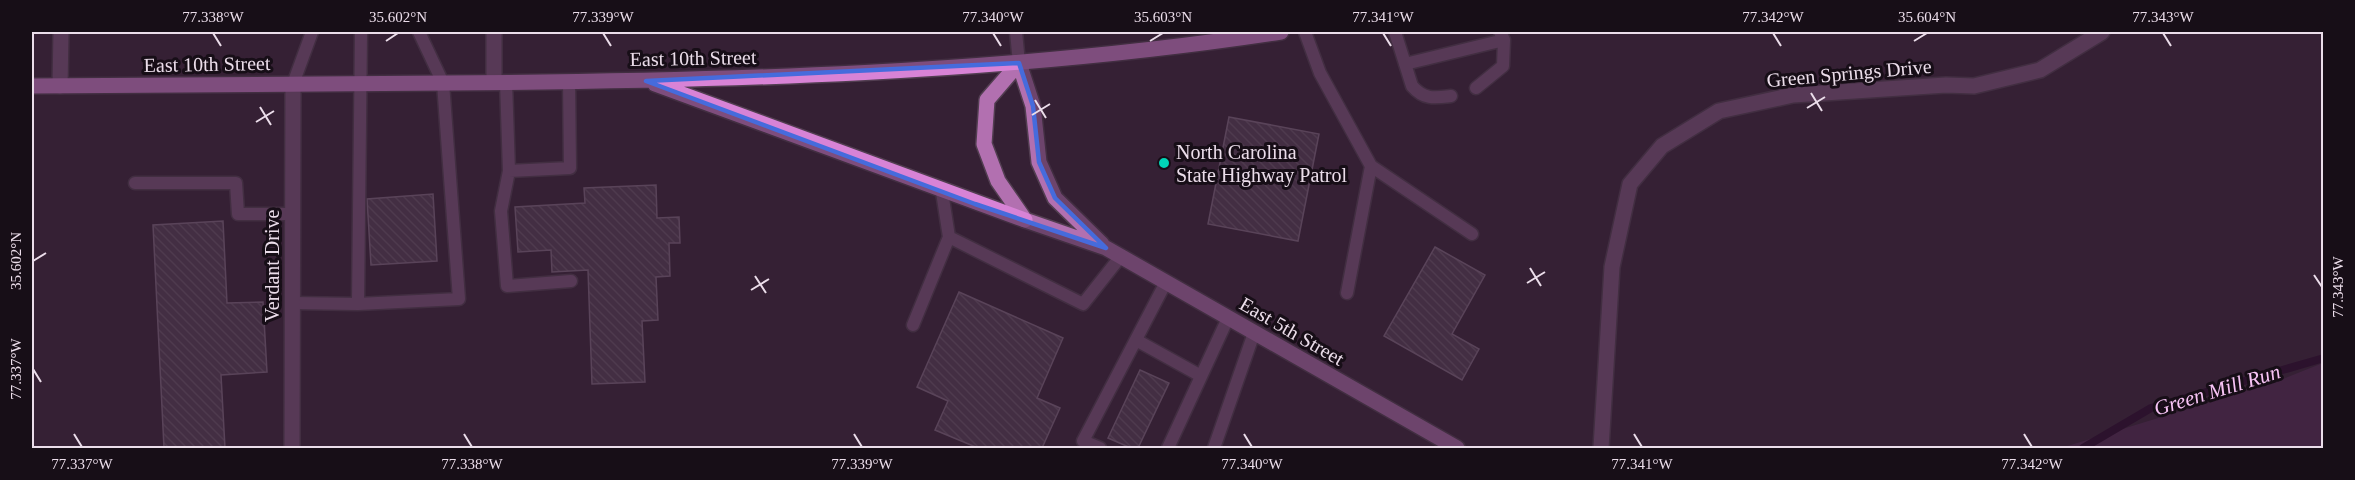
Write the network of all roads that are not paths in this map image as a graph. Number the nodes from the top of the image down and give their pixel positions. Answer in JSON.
{"nodes":[{"id":1,"x":61,"y":32,"type":"edge"},
{"id":2,"x":312,"y":32,"type":"edge"},
{"id":3,"x":361,"y":32,"type":"edge"},
{"id":4,"x":419,"y":32,"type":"edge"},
{"id":5,"x":494,"y":32,"type":"edge"},
{"id":6,"x":1016,"y":32,"type":"edge"},
{"id":7,"x":1281,"y":32,"type":"edge"},
{"id":8,"x":1305,"y":32,"type":"edge"},
{"id":9,"x":1395,"y":32,"type":"edge"},
{"id":10,"x":2102,"y":32,"type":"edge"},
{"id":11,"x":1502,"y":36,"type":"edge"},
{"id":12,"x":1019,"y":63,"type":"junction"},
{"id":13,"x":1405,"y":64,"type":"junction"},
{"id":14,"x":569,"y":81,"type":"junction"},
{"id":15,"x":646,"y":81,"type":"junction"},
{"id":16,"x":500,"y":82,"type":"junction"},
{"id":17,"x":443,"y":83,"type":"junction"},
{"id":18,"x":293,"y":84,"type":"junction"},
{"id":19,"x":362,"y":84,"type":"junction"},
{"id":20,"x":32,"y":86,"type":"edge"},
{"id":21,"x":60,"y":86,"type":"junction"},
{"id":22,"x":1476,"y":88,"type":"dead end"},
{"id":23,"x":1451,"y":96,"type":"dead end"},
{"id":24,"x":1371,"y":166,"type":"junction"},
{"id":25,"x":509,"y":171,"type":"junction"},
{"id":26,"x":135,"y":183,"type":"dead end"},
{"id":27,"x":942,"y":192,"type":"junction"},
{"id":28,"x":293,"y":214,"type":"junction"},
{"id":29,"x":1025,"y":220,"type":"junction"},
{"id":30,"x":1472,"y":234,"type":"dead end"},
{"id":31,"x":949,"y":237,"type":"junction"},
{"id":32,"x":1106,"y":248,"type":"junction"},
{"id":33,"x":1121,"y":256,"type":"junction"},
{"id":34,"x":571,"y":281,"type":"dead end"},
{"id":35,"x":1166,"y":282,"type":"junction"},
{"id":36,"x":1347,"y":293,"type":"dead end"},
{"id":37,"x":293,"y":303,"type":"junction"},
{"id":38,"x":358,"y":303,"type":"junction"},
{"id":39,"x":1228,"y":318,"type":"junction"},
{"id":40,"x":913,"y":325,"type":"dead end"},
{"id":41,"x":1254,"y":333,"type":"junction"},
{"id":42,"x":1136,"y":340,"type":"junction"},
{"id":43,"x":1201,"y":376,"type":"junction"},
{"id":44,"x":292,"y":448,"type":"edge"},
{"id":45,"x":1100,"y":448,"type":"edge"},
{"id":46,"x":1168,"y":448,"type":"edge"},
{"id":47,"x":1214,"y":448,"type":"edge"},
{"id":48,"x":1457,"y":448,"type":"edge"},
{"id":49,"x":1601,"y":448,"type":"edge"}],
"edges":[{"from":1,"to":21,"type":"street"},
{"from":2,"to":18,"type":"lane"},
{"from":3,"to":19,"type":"lane"},
{"from":4,"to":17,"type":"lane"},
{"from":5,"to":16,"type":"street"},
{"from":6,"to":12,"type":"lane"},
{"from":7,"to":12,"type":"main road","name":"East 10th Street"},
{"from":8,"to":24,"type":"lane"},
{"from":9,"to":13,"type":"lane"},
{"from":10,"to":49,"type":"street","name":"Green Springs Drive"},
{"from":11,"to":13,"type":"lane"},
{"from":11,"to":22,"type":"lane"},
{"from":12,"to":15,"type":"main road","name":"East 10th Street"},
{"from":12,"to":29,"type":"main road"},
{"from":12,"to":32,"type":"main road","name":"East 5th Street"},
{"from":13,"to":23,"type":"lane"},
{"from":14,"to":15,"type":"main road","name":"East 10th Street"},
{"from":14,"to":16,"type":"main road","name":"East 10th Street"},
{"from":14,"to":25,"type":"lane"},
{"from":15,"to":27,"type":"main road"},
{"from":16,"to":17,"type":"main road","name":"East 10th Street"},
{"from":16,"to":25,"type":"lane"},
{"from":17,"to":19,"type":"main road","name":"East 10th Street"},
{"from":17,"to":38,"type":"lane"},
{"from":18,"to":19,"type":"main road","name":"East 10th Street"},
{"from":18,"to":21,"type":"main road","name":"East 10th Street"},
{"from":18,"to":28,"type":"street","name":"Verdant Drive"},
{"from":19,"to":38,"type":"lane"},
{"from":20,"to":21,"type":"main road","name":"East 10th Street"},
{"from":24,"to":30,"type":"lane"},
{"from":24,"to":36,"type":"lane"},
{"from":25,"to":34,"type":"lane"},
{"from":26,"to":28,"type":"lane"},
{"from":27,"to":29,"type":"main road"},
{"from":27,"to":31,"type":"lane"},
{"from":28,"to":37,"type":"street","name":"Verdant Drive"},
{"from":29,"to":32,"type":"main road","name":"East 5th Street"},
{"from":31,"to":33,"type":"lane"},
{"from":31,"to":40,"type":"lane"},
{"from":32,"to":33,"type":"main road","name":"East 5th Street"},
{"from":33,"to":35,"type":"main road","name":"East 5th Street"},
{"from":35,"to":39,"type":"main road","name":"East 5th Street"},
{"from":35,"to":42,"type":"lane"},
{"from":37,"to":38,"type":"lane"},
{"from":37,"to":44,"type":"street","name":"Verdant Drive"},
{"from":39,"to":41,"type":"main road","name":"East 5th Street"},
{"from":39,"to":43,"type":"lane"},
{"from":41,"to":47,"type":"lane"},
{"from":41,"to":48,"type":"main road","name":"East 5th Street"},
{"from":42,"to":43,"type":"lane"},
{"from":42,"to":45,"type":"lane"},
{"from":43,"to":46,"type":"lane"}]}
